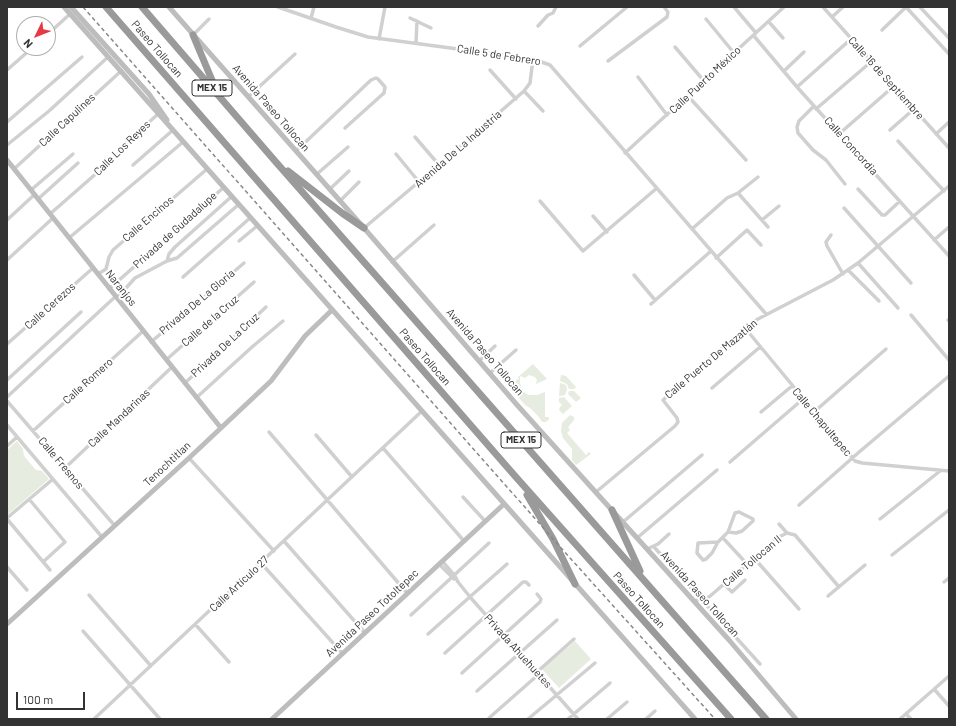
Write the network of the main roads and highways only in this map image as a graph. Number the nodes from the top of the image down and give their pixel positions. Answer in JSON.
{"nodes":[{"id":1,"x":64,"y":7,"type":"edge"},
{"id":2,"x":71,"y":7,"type":"edge"},
{"id":3,"x":106,"y":7,"type":"edge"},
{"id":4,"x":143,"y":7,"type":"edge"},
{"id":5,"x":169,"y":7,"type":"edge"},
{"id":6,"x":193,"y":35,"type":"junction"},
{"id":7,"x":220,"y":98,"type":"junction"},
{"id":8,"x":172,"y":130,"type":"junction"},
{"id":9,"x":7,"y":160,"type":"edge"},
{"id":10,"x":275,"y":161,"type":"junction"},
{"id":11,"x":364,"y":228,"type":"junction"},
{"id":12,"x":332,"y":310,"type":"junction"},
{"id":13,"x":221,"y":428,"type":"junction"},
{"id":14,"x":515,"y":476,"type":"junction"},
{"id":15,"x":504,"y":504,"type":"junction"},
{"id":16,"x":612,"y":510,"type":"junction"},
{"id":17,"x":644,"y":580,"type":"junction"},
{"id":18,"x":575,"y":584,"type":"junction"},
{"id":19,"x":7,"y":624,"type":"edge"},
{"id":20,"x":787,"y":709,"type":"junction"},
{"id":21,"x":272,"y":719,"type":"edge"},
{"id":22,"x":695,"y":719,"type":"edge"},
{"id":23,"x":731,"y":719,"type":"edge"},
{"id":24,"x":766,"y":719,"type":"edge"},
{"id":25,"x":792,"y":719,"type":"edge"},
{"id":26,"x":796,"y":719,"type":"edge"}],
"edges":[{"from":1,"to":8,"type":"main road"},
{"from":2,"to":8,"type":"main road"},
{"from":3,"to":14,"type":"highway","name":"Paseo Tollocan","number":"MEX 15"},
{"from":4,"to":7,"type":"highway","name":"Paseo Tollocan","number":"MEX 15"},
{"from":5,"to":6,"type":"main road","name":"Avenida Paseo Tollocan"},
{"from":6,"to":7,"type":"highway"},
{"from":6,"to":11,"type":"main road","name":"Avenida Paseo Tollocan"},
{"from":7,"to":10,"type":"highway","name":"Paseo Tollocan","number":"MEX 15"},
{"from":8,"to":12,"type":"main road"},
{"from":9,"to":13,"type":"main road","name":"Naranjos"},
{"from":10,"to":11,"type":"highway"},
{"from":10,"to":17,"type":"highway","name":"Paseo Tollocan","number":"MEX 15"},
{"from":11,"to":16,"type":"main road","name":"Avenida Paseo Tollocan"},
{"from":12,"to":13,"type":"main road","name":"Tenochtitlan"},
{"from":12,"to":15,"type":"main road"},
{"from":13,"to":19,"type":"main road","name":"Tenochtitlan"},
{"from":14,"to":18,"type":"highway"},
{"from":14,"to":23,"type":"highway","name":"Paseo Tollocan","number":"MEX 15"},
{"from":15,"to":18,"type":"main road"},
{"from":15,"to":21,"type":"main road","name":"Avenida Paseo Totoltepec"},
{"from":16,"to":17,"type":"highway"},
{"from":16,"to":20,"type":"main road","name":"Avenida Paseo Tollocan"},
{"from":17,"to":24,"type":"highway","name":"Paseo Tollocan","number":"MEX 15"},
{"from":18,"to":22,"type":"main road"},
{"from":20,"to":25,"type":"main road","name":"Avenida Paseo Tollocan"},
{"from":20,"to":26,"type":"main road","name":"Avenida Paseo Tollocan"}]}
